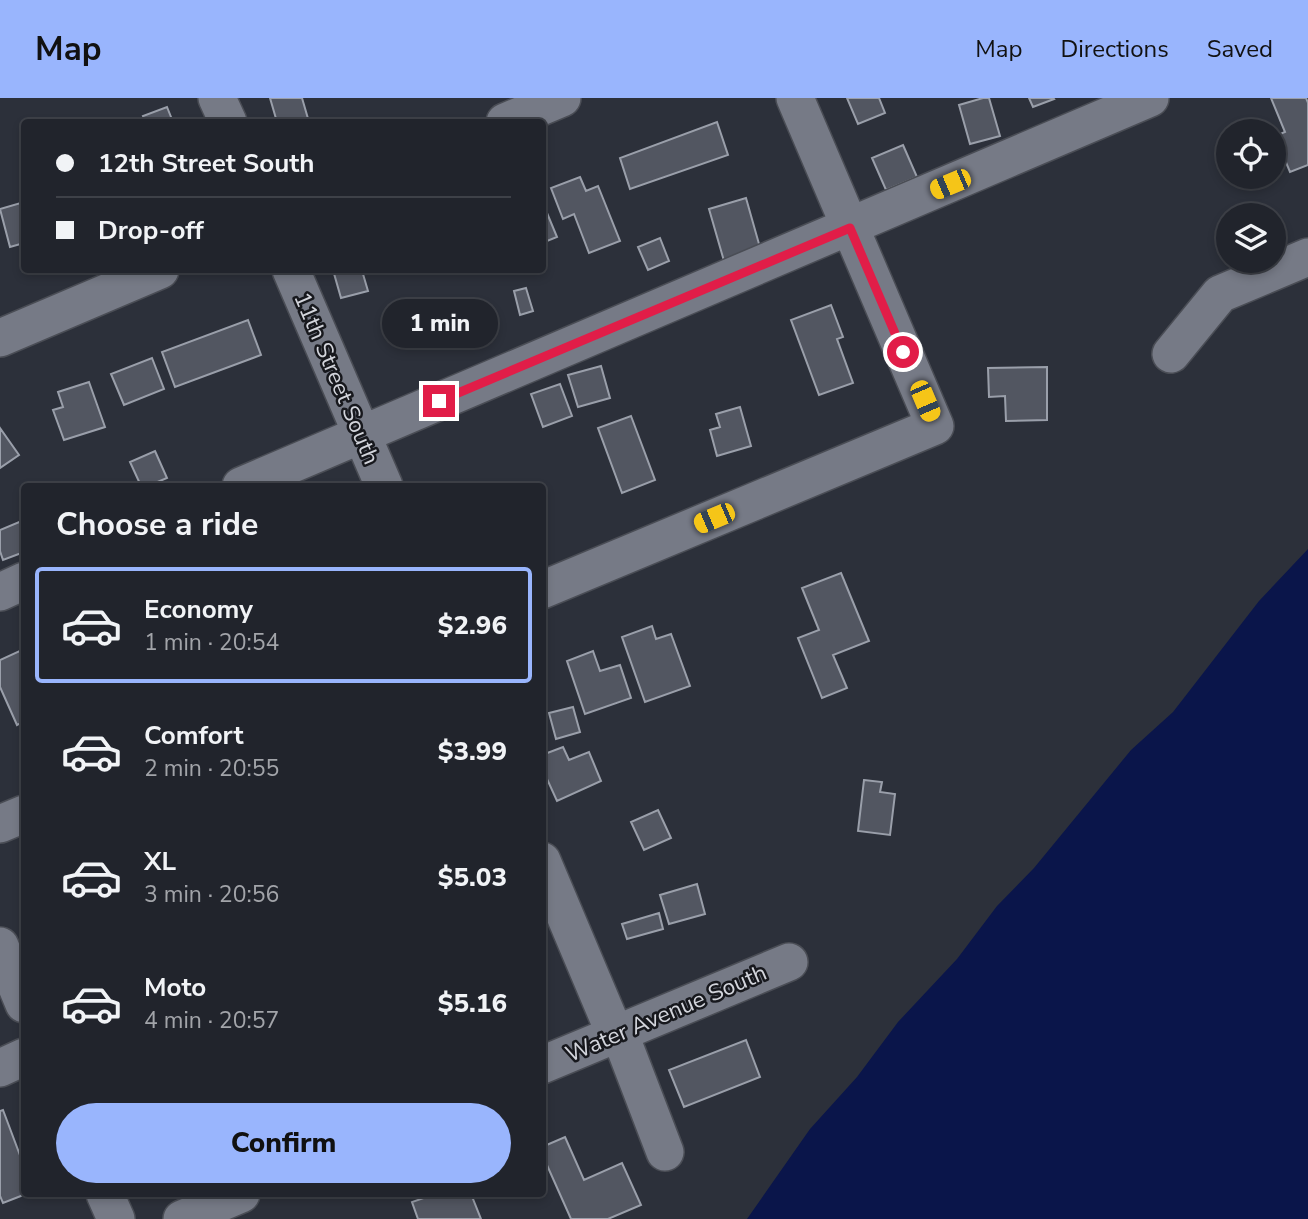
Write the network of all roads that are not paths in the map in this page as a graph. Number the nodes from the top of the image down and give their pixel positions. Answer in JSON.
{"nodes":[{"id":1,"x":217,"y":98,"type":"edge"},
{"id":2,"x":562,"y":98,"type":"edge"},
{"id":3,"x":795,"y":98,"type":"edge"},
{"id":4,"x":1150,"y":98,"type":"edge"},
{"id":5,"x":227,"y":119,"type":"edge"},
{"id":6,"x":512,"y":119,"type":"edge"},
{"id":7,"x":850,"y":228,"type":"junction"},
{"id":8,"x":1308,"y":257,"type":"edge"},
{"id":9,"x":153,"y":273,"type":"edge"},
{"id":10,"x":292,"y":273,"type":"edge"},
{"id":11,"x":0,"y":338,"type":"edge"},
{"id":12,"x":1171,"y":354,"type":"dead end"},
{"id":13,"x":362,"y":434,"type":"junction"},
{"id":14,"x":248,"y":483,"type":"edge"},
{"id":15,"x":383,"y":483,"type":"edge"},
{"id":16,"x":21,"y":582,"type":"edge"},
{"id":17,"x":546,"y":588,"type":"edge"},
{"id":18,"x":0,"y":592,"type":"edge"},
{"id":19,"x":21,"y":815,"type":"edge"},
{"id":20,"x":0,"y":824,"type":"edge"},
{"id":21,"x":546,"y":870,"type":"edge"},
{"id":22,"x":0,"y":946,"type":"edge"},
{"id":23,"x":789,"y":962,"type":"dead end"},
{"id":24,"x":21,"y":997,"type":"edge"},
{"id":25,"x":617,"y":1033,"type":"junction"},
{"id":26,"x":21,"y":1058,"type":"edge"},
{"id":27,"x":546,"y":1063,"type":"edge"},
{"id":28,"x":0,"y":1068,"type":"edge"},
{"id":29,"x":665,"y":1152,"type":"dead end"},
{"id":30,"x":106,"y":1197,"type":"edge"},
{"id":31,"x":234,"y":1197,"type":"edge"},
{"id":32,"x":116,"y":1219,"type":"edge"},
{"id":33,"x":181,"y":1219,"type":"edge"}],
"edges":[{"from":1,"to":5,"type":"street"},
{"from":2,"to":6,"type":"street"},
{"from":3,"to":7,"type":"street"},
{"from":4,"to":7,"type":"street"},
{"from":7,"to":13,"type":"street"},
{"from":7,"to":17,"type":"street"},
{"from":8,"to":12,"type":"street"},
{"from":9,"to":11,"type":"street"},
{"from":10,"to":13,"type":"street","name":"11th Street South"},
{"from":13,"to":14,"type":"street"},
{"from":13,"to":15,"type":"street","name":"11th Street South"},
{"from":16,"to":18,"type":"street"},
{"from":19,"to":20,"type":"street"},
{"from":21,"to":25,"type":"street"},
{"from":22,"to":24,"type":"street"},
{"from":23,"to":25,"type":"street","name":"Water Avenue South"},
{"from":25,"to":27,"type":"street","name":"Water Avenue South"},
{"from":25,"to":29,"type":"street"},
{"from":26,"to":28,"type":"street"},
{"from":30,"to":32,"type":"street"},
{"from":31,"to":33,"type":"street"}]}
